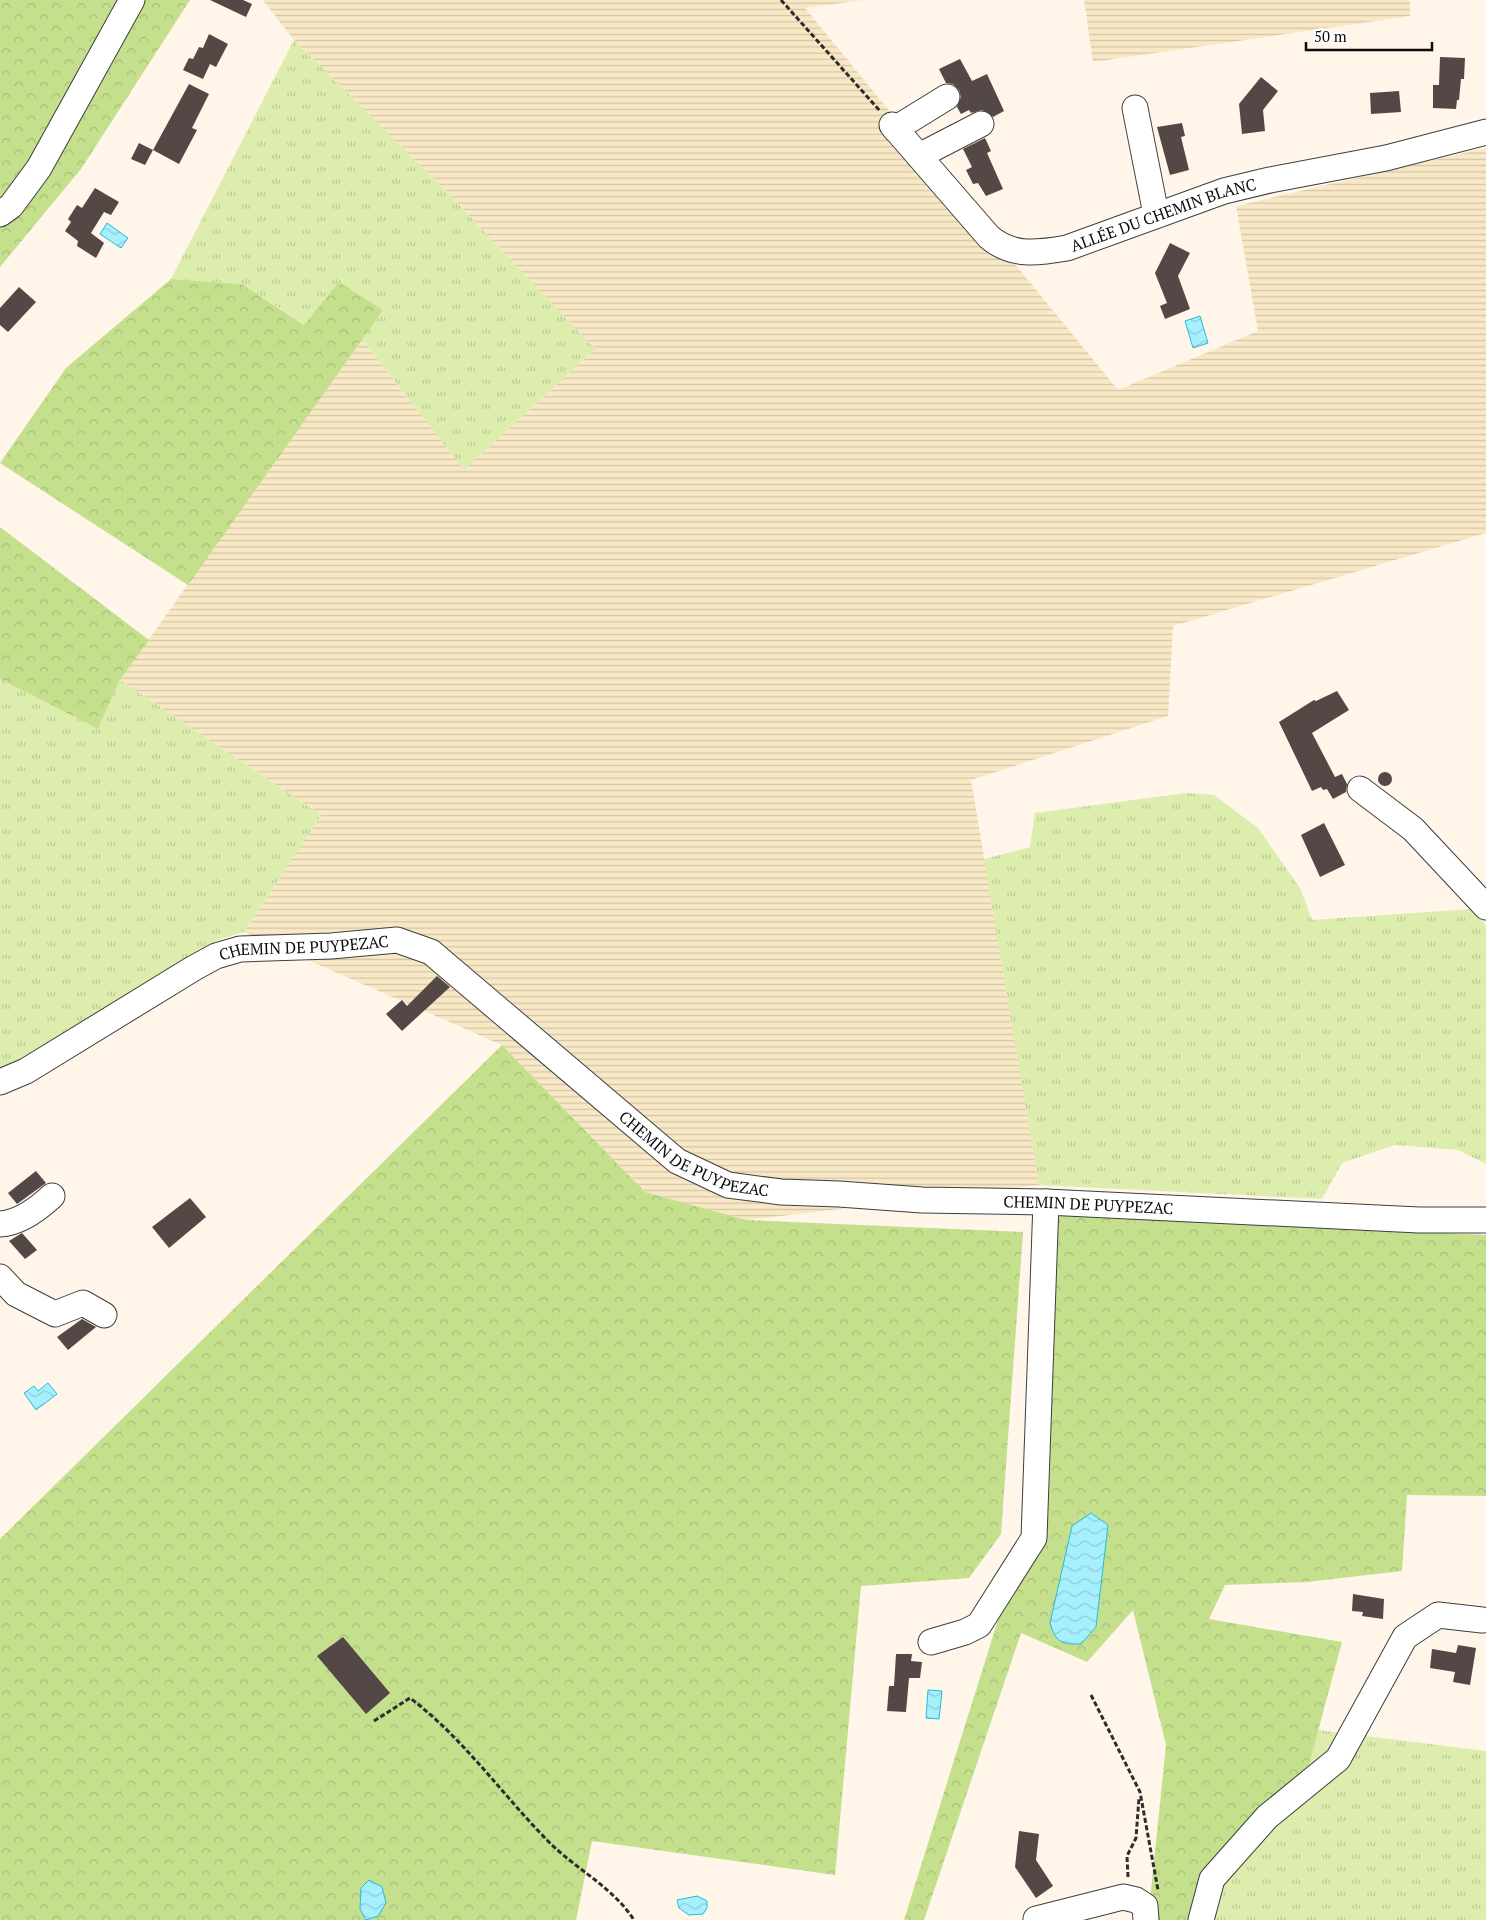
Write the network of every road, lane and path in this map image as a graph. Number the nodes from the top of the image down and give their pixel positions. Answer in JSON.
{"nodes":[{"id":1,"x":132,"y":0,"type":"edge"},
{"id":2,"x":781,"y":0,"type":"edge"},
{"id":3,"x":947,"y":97,"type":"dead end"},
{"id":4,"x":1135,"y":108,"type":"dead end"},
{"id":5,"x":980,"y":124,"type":"dead end"},
{"id":6,"x":893,"y":127,"type":"junction"},
{"id":7,"x":1486,"y":132,"type":"edge"},
{"id":8,"x":919,"y":156,"type":"junction"},
{"id":9,"x":0,"y":214,"type":"edge"},
{"id":10,"x":1156,"y":214,"type":"junction"},
{"id":11,"x":1360,"y":789,"type":"dead end"},
{"id":12,"x":1486,"y":907,"type":"edge"},
{"id":13,"x":0,"y":1082,"type":"edge"},
{"id":14,"x":52,"y":1196,"type":"dead end"},
{"id":15,"x":1046,"y":1202,"type":"junction"},
{"id":16,"x":1486,"y":1220,"type":"edge"},
{"id":17,"x":0,"y":1224,"type":"edge"},
{"id":18,"x":0,"y":1277,"type":"edge"},
{"id":19,"x":104,"y":1315,"type":"dead end"},
{"id":20,"x":1482,"y":1620,"type":"dead end"},
{"id":21,"x":931,"y":1642,"type":"dead end"},
{"id":22,"x":1091,"y":1695,"type":"dead end"},
{"id":23,"x":374,"y":1721,"type":"dead end"},
{"id":24,"x":1140,"y":1792,"type":"junction"},
{"id":25,"x":1147,"y":1905,"type":"edge"},
{"id":26,"x":1036,"y":1919,"type":"dead end"},
{"id":27,"x":634,"y":1920,"type":"edge"},
{"id":28,"x":1201,"y":1920,"type":"edge"}],
"edges":[{"from":1,"to":9,"type":"street"},
{"from":2,"to":6,"type":"path"},
{"from":3,"to":6,"type":"street"},
{"from":4,"to":10,"type":"street"},
{"from":5,"to":8,"type":"street"},
{"from":6,"to":8,"type":"street","name":"ALLÉE DU CHEMIN BLANC"},
{"from":7,"to":10,"type":"street","name":"ALLÉE DU CHEMIN BLANC"},
{"from":8,"to":10,"type":"street","name":"ALLÉE DU CHEMIN BLANC"},
{"from":11,"to":12,"type":"street"},
{"from":13,"to":15,"type":"street","name":"CHEMIN DE PUYPEZAC"},
{"from":14,"to":17,"type":"street"},
{"from":15,"to":16,"type":"street","name":"CHEMIN DE PUYPEZAC"},
{"from":15,"to":21,"type":"street"},
{"from":18,"to":19,"type":"street"},
{"from":20,"to":28,"type":"street"},
{"from":22,"to":24,"type":"path"},
{"from":23,"to":27,"type":"path"},
{"from":24,"to":25,"type":"path"},
{"from":24,"to":25,"type":"path"},
{"from":25,"to":26,"type":"street"}]}
